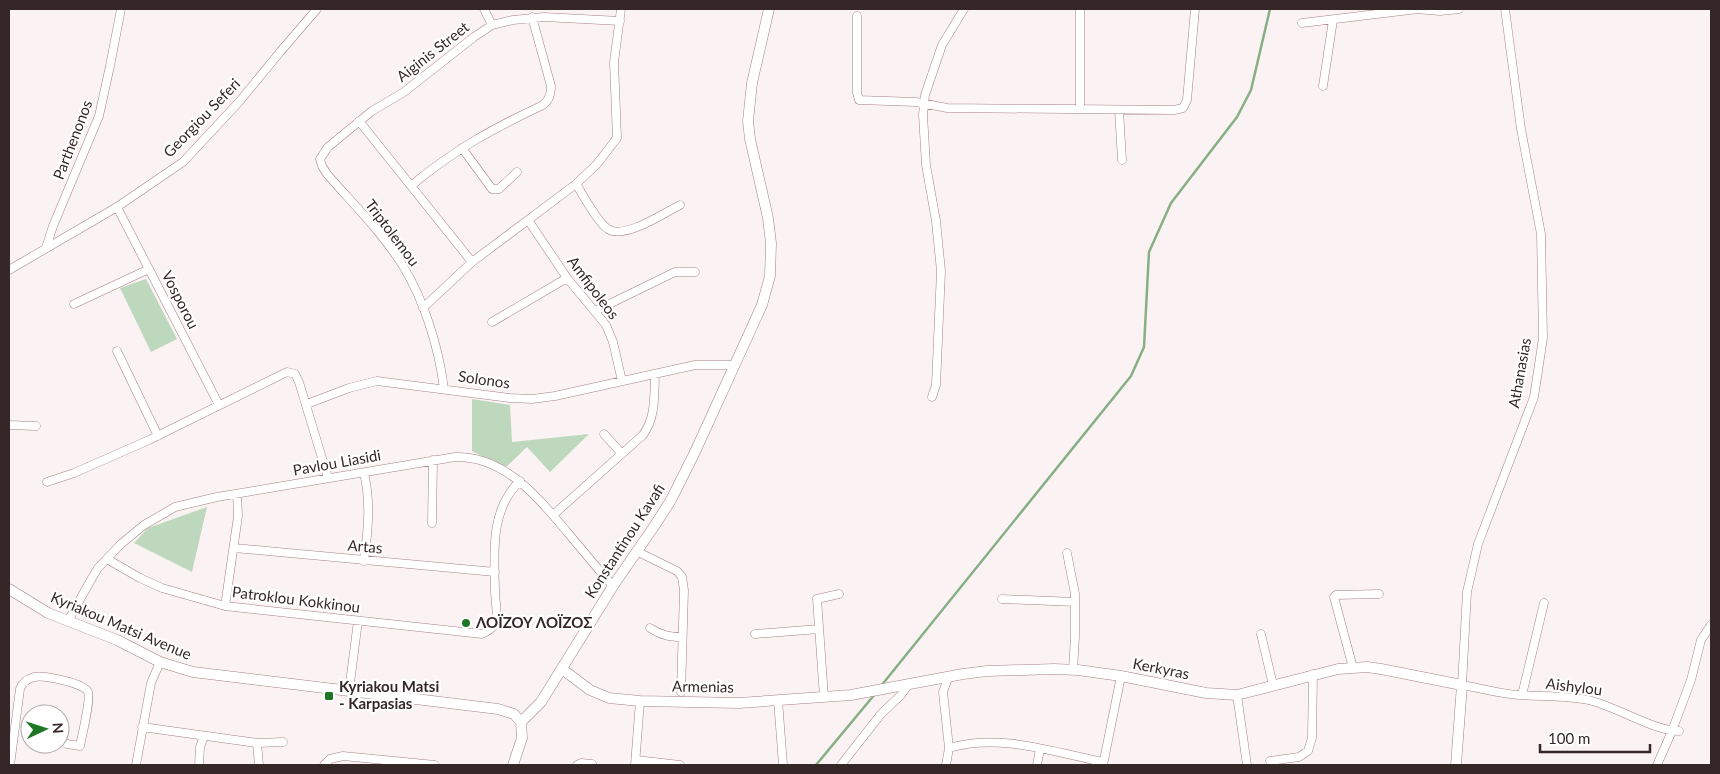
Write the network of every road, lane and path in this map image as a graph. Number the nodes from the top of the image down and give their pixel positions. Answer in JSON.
{"nodes":[{"id":1,"x":121,"y":9,"type":"edge"},
{"id":2,"x":318,"y":9,"type":"edge"},
{"id":3,"x":484,"y":9,"type":"edge"},
{"id":4,"x":621,"y":9,"type":"edge"},
{"id":5,"x":769,"y":9,"type":"edge"},
{"id":6,"x":964,"y":9,"type":"edge"},
{"id":7,"x":1080,"y":9,"type":"edge"},
{"id":8,"x":1195,"y":9,"type":"edge"},
{"id":9,"x":1417,"y":9,"type":"edge"},
{"id":10,"x":1459,"y":9,"type":"edge"},
{"id":11,"x":1505,"y":9,"type":"edge"},
{"id":12,"x":1374,"y":12,"type":"edge"},
{"id":13,"x":856,"y":16,"type":"dead end"},
{"id":14,"x":532,"y":17,"type":"junction"},
{"id":15,"x":1333,"y":20,"type":"junction"},
{"id":16,"x":620,"y":21,"type":"junction"},
{"id":17,"x":1302,"y":23,"type":"dead end"},
{"id":18,"x":492,"y":25,"type":"junction"},
{"id":19,"x":1323,"y":86,"type":"dead end"},
{"id":20,"x":924,"y":103,"type":"junction"},
{"id":21,"x":1080,"y":110,"type":"junction"},
{"id":22,"x":1119,"y":110,"type":"junction"},
{"id":23,"x":359,"y":121,"type":"junction"},
{"id":24,"x":462,"y":148,"type":"junction"},
{"id":25,"x":320,"y":159,"type":"joint"},
{"id":26,"x":1122,"y":160,"type":"dead end"},
{"id":27,"x":517,"y":172,"type":"dead end"},
{"id":28,"x":576,"y":184,"type":"junction"},
{"id":29,"x":412,"y":185,"type":"junction"},
{"id":30,"x":680,"y":205,"type":"dead end"},
{"id":31,"x":117,"y":207,"type":"junction"},
{"id":32,"x":528,"y":220,"type":"junction"},
{"id":33,"x":46,"y":248,"type":"junction"},
{"id":34,"x":472,"y":262,"type":"junction"},
{"id":35,"x":149,"y":269,"type":"junction"},
{"id":36,"x":9,"y":270,"type":"edge"},
{"id":37,"x":694,"y":272,"type":"dead end"},
{"id":38,"x":567,"y":278,"type":"junction"},
{"id":39,"x":74,"y":304,"type":"dead end"},
{"id":40,"x":423,"y":308,"type":"junction"},
{"id":41,"x":595,"y":310,"type":"junction"},
{"id":42,"x":492,"y":322,"type":"dead end"},
{"id":43,"x":118,"y":351,"type":"dead end"},
{"id":44,"x":735,"y":365,"type":"junction"},
{"id":45,"x":655,"y":375,"type":"junction"},
{"id":46,"x":622,"y":381,"type":"junction"},
{"id":47,"x":444,"y":389,"type":"junction"},
{"id":48,"x":932,"y":397,"type":"dead end"},
{"id":49,"x":307,"y":404,"type":"junction"},
{"id":50,"x":219,"y":405,"type":"junction"},
{"id":51,"x":9,"y":425,"type":"edge"},
{"id":52,"x":36,"y":426,"type":"dead end"},
{"id":53,"x":604,"y":434,"type":"dead end"},
{"id":54,"x":158,"y":436,"type":"junction"},
{"id":55,"x":622,"y":454,"type":"junction"},
{"id":56,"x":432,"y":460,"type":"junction"},
{"id":57,"x":364,"y":473,"type":"junction"},
{"id":58,"x":328,"y":478,"type":"junction"},
{"id":59,"x":520,"y":481,"type":"junction"},
{"id":60,"x":47,"y":482,"type":"dead end"},
{"id":61,"x":238,"y":494,"type":"junction"},
{"id":62,"x":553,"y":515,"type":"junction"},
{"id":63,"x":432,"y":523,"type":"dead end"},
{"id":64,"x":234,"y":548,"type":"junction"},
{"id":65,"x":636,"y":551,"type":"junction"},
{"id":66,"x":1067,"y":553,"type":"dead end"},
{"id":67,"x":107,"y":559,"type":"junction"},
{"id":68,"x":364,"y":561,"type":"junction"},
{"id":69,"x":494,"y":572,"type":"junction"},
{"id":70,"x":613,"y":586,"type":"junction"},
{"id":71,"x":9,"y":589,"type":"edge"},
{"id":72,"x":839,"y":594,"type":"dead end"},
{"id":73,"x":1379,"y":594,"type":"dead end"},
{"id":74,"x":1002,"y":599,"type":"dead end"},
{"id":75,"x":1075,"y":602,"type":"junction"},
{"id":76,"x":1544,"y":603,"type":"dead end"},
{"id":77,"x":226,"y":606,"type":"junction"},
{"id":78,"x":68,"y":621,"type":"junction"},
{"id":79,"x":358,"y":621,"type":"junction"},
{"id":80,"x":1711,"y":625,"type":"edge"},
{"id":81,"x":650,"y":628,"type":"dead end"},
{"id":82,"x":819,"y":629,"type":"junction"},
{"id":83,"x":756,"y":634,"type":"dead end"},
{"id":84,"x":1261,"y":634,"type":"dead end"},
{"id":85,"x":682,"y":637,"type":"junction"},
{"id":86,"x":160,"y":662,"type":"junction"},
{"id":87,"x":1353,"y":668,"type":"junction"},
{"id":88,"x":562,"y":669,"type":"junction"},
{"id":89,"x":1073,"y":670,"type":"junction"},
{"id":90,"x":1313,"y":674,"type":"junction"},
{"id":91,"x":1121,"y":676,"type":"junction"},
{"id":92,"x":948,"y":678,"type":"junction"},
{"id":93,"x":905,"y":685,"type":"junction"},
{"id":94,"x":1273,"y":685,"type":"junction"},
{"id":95,"x":1462,"y":685,"type":"junction"},
{"id":96,"x":349,"y":690,"type":"junction"},
{"id":97,"x":681,"y":692,"type":"dead end"},
{"id":98,"x":852,"y":695,"type":"joint"},
{"id":99,"x":1237,"y":695,"type":"junction"},
{"id":100,"x":1522,"y":695,"type":"junction"},
{"id":101,"x":824,"y":697,"type":"junction"},
{"id":102,"x":640,"y":700,"type":"junction"},
{"id":103,"x":778,"y":700,"type":"junction"},
{"id":104,"x":521,"y":722,"type":"junction"},
{"id":105,"x":142,"y":728,"type":"junction"},
{"id":106,"x":1676,"y":731,"type":"junction"},
{"id":107,"x":204,"y":736,"type":"junction"},
{"id":108,"x":283,"y":742,"type":"dead end"},
{"id":109,"x":258,"y":743,"type":"junction"},
{"id":110,"x":70,"y":744,"type":"edge"},
{"id":111,"x":949,"y":748,"type":"junction"},
{"id":112,"x":1040,"y":749,"type":"junction"},
{"id":113,"x":1270,"y":761,"type":"dead end"},
{"id":114,"x":325,"y":763,"type":"edge"},
{"id":115,"x":635,"y":763,"type":"edge"},
{"id":116,"x":592,"y":764,"type":"dead end"},
{"id":117,"x":1103,"y":764,"type":"edge"},
{"id":118,"x":10,"y":765,"type":"edge"},
{"id":119,"x":136,"y":765,"type":"edge"},
{"id":120,"x":199,"y":765,"type":"edge"},
{"id":121,"x":259,"y":765,"type":"edge"},
{"id":122,"x":435,"y":765,"type":"edge"},
{"id":123,"x":513,"y":765,"type":"edge"},
{"id":124,"x":576,"y":765,"type":"edge"},
{"id":125,"x":680,"y":765,"type":"edge"},
{"id":126,"x":783,"y":765,"type":"edge"},
{"id":127,"x":841,"y":765,"type":"edge"},
{"id":128,"x":946,"y":765,"type":"edge"},
{"id":129,"x":1038,"y":765,"type":"edge"},
{"id":130,"x":1247,"y":765,"type":"edge"},
{"id":131,"x":1456,"y":765,"type":"edge"},
{"id":132,"x":1657,"y":765,"type":"edge"}],
"edges":[{"from":1,"to":33,"type":"street","name":"Parthenonos"},
{"from":2,"to":31,"type":"street","name":"Georgiou Seferi"},
{"from":3,"to":18,"type":"street"},
{"from":4,"to":16,"type":"street"},
{"from":5,"to":44,"type":"street","name":"Konstantinou Kavafi"},
{"from":6,"to":20,"type":"street"},
{"from":7,"to":21,"type":"street"},
{"from":8,"to":22,"type":"street"},
{"from":9,"to":10,"type":"street"},
{"from":9,"to":12,"type":"street"},
{"from":11,"to":95,"type":"street","name":"Athanasias"},
{"from":12,"to":15,"type":"street"},
{"from":13,"to":20,"type":"street"},
{"from":14,"to":16,"type":"street","name":"Aiginis Street"},
{"from":14,"to":18,"type":"street","name":"Aiginis Street"},
{"from":14,"to":24,"type":"street"},
{"from":15,"to":17,"type":"street"},
{"from":15,"to":19,"type":"street"},
{"from":16,"to":28,"type":"street"},
{"from":18,"to":23,"type":"street","name":"Aiginis Street"},
{"from":20,"to":21,"type":"street"},
{"from":20,"to":48,"type":"street"},
{"from":21,"to":22,"type":"street"},
{"from":22,"to":26,"type":"street"},
{"from":23,"to":25,"type":"street","name":"Aiginis Street"},
{"from":23,"to":29,"type":"street"},
{"from":24,"to":27,"type":"street"},
{"from":24,"to":29,"type":"street"},
{"from":25,"to":40,"type":"street","name":"Triptolemou"},
{"from":28,"to":30,"type":"street"},
{"from":28,"to":32,"type":"street"},
{"from":29,"to":34,"type":"street"},
{"from":31,"to":33,"type":"street","name":"Georgiou Seferi"},
{"from":31,"to":35,"type":"street","name":"Vosporou"},
{"from":32,"to":34,"type":"street"},
{"from":32,"to":38,"type":"street","name":"Amfipoleos"},
{"from":33,"to":36,"type":"street","name":"Georgiou Seferi"},
{"from":34,"to":40,"type":"street"},
{"from":35,"to":39,"type":"street"},
{"from":35,"to":50,"type":"street","name":"Vosporou"},
{"from":37,"to":41,"type":"street"},
{"from":38,"to":41,"type":"street","name":"Amfipoleos"},
{"from":38,"to":42,"type":"street"},
{"from":40,"to":47,"type":"street","name":"Triptolemou"},
{"from":41,"to":46,"type":"street","name":"Amfipoleos"},
{"from":43,"to":54,"type":"street"},
{"from":44,"to":45,"type":"street","name":"Solonos"},
{"from":44,"to":65,"type":"street","name":"Konstantinou Kavafi"},
{"from":45,"to":46,"type":"street","name":"Solonos"},
{"from":45,"to":55,"type":"street"},
{"from":46,"to":47,"type":"street","name":"Solonos"},
{"from":47,"to":49,"type":"street","name":"Solonos"},
{"from":49,"to":50,"type":"street"},
{"from":49,"to":58,"type":"street"},
{"from":50,"to":54,"type":"street"},
{"from":51,"to":52,"type":"street"},
{"from":53,"to":55,"type":"street"},
{"from":54,"to":60,"type":"street"},
{"from":55,"to":62,"type":"street"},
{"from":56,"to":57,"type":"street","name":"Pavlou Liasidi"},
{"from":56,"to":59,"type":"street","name":"Pavlou Liasidi"},
{"from":56,"to":63,"type":"street"},
{"from":57,"to":58,"type":"street","name":"Pavlou Liasidi"},
{"from":57,"to":68,"type":"street"},
{"from":58,"to":61,"type":"street","name":"Pavlou Liasidi"},
{"from":59,"to":62,"type":"street","name":"Pavlou Liasidi"},
{"from":59,"to":69,"type":"street"},
{"from":61,"to":64,"type":"street"},
{"from":61,"to":67,"type":"street","name":"Pavlou Liasidi"},
{"from":62,"to":70,"type":"street","name":"Pavlou Liasidi"},
{"from":64,"to":68,"type":"street","name":"Artas"},
{"from":64,"to":77,"type":"street"},
{"from":65,"to":70,"type":"street","name":"Konstantinou Kavafi"},
{"from":65,"to":85,"type":"street"},
{"from":66,"to":75,"type":"street"},
{"from":67,"to":77,"type":"street","name":"Patroklou Kokkinou"},
{"from":67,"to":78,"type":"street","name":"Pavlou Liasidi"},
{"from":68,"to":69,"type":"street","name":"Artas"},
{"from":69,"to":79,"type":"street","name":"Patroklou Kokkinou"},
{"from":70,"to":88,"type":"street","name":"Konstantinou Kavafi"},
{"from":71,"to":78,"type":"street","name":"Kyriakou Matsi Avenue"},
{"from":72,"to":82,"type":"street"},
{"from":73,"to":87,"type":"street"},
{"from":74,"to":75,"type":"street"},
{"from":75,"to":89,"type":"street"},
{"from":76,"to":100,"type":"street"},
{"from":77,"to":79,"type":"street","name":"Patroklou Kokkinou"},
{"from":78,"to":86,"type":"street","name":"Kyriakou Matsi Avenue"},
{"from":79,"to":96,"type":"street"},
{"from":80,"to":106,"type":"street"},
{"from":81,"to":85,"type":"street"},
{"from":82,"to":83,"type":"street"},
{"from":82,"to":101,"type":"street"},
{"from":84,"to":94,"type":"street"},
{"from":85,"to":97,"type":"street"},
{"from":86,"to":96,"type":"street","name":"Kyriakou Matsi Avenue"},
{"from":86,"to":105,"type":"street"},
{"from":87,"to":90,"type":"street","name":"Kerkyras"},
{"from":87,"to":95,"type":"street","name":"Kerkyras"},
{"from":88,"to":102,"type":"street","name":"Armenias"},
{"from":88,"to":104,"type":"street","name":"Konstantinou Kavafi"},
{"from":89,"to":91,"type":"street","name":"Kerkyras"},
{"from":89,"to":92,"type":"street","name":"Kerkyras"},
{"from":90,"to":94,"type":"street","name":"Kerkyras"},
{"from":90,"to":113,"type":"street"},
{"from":91,"to":99,"type":"street","name":"Kerkyras"},
{"from":91,"to":117,"type":"street"},
{"from":92,"to":93,"type":"street","name":"Kerkyras"},
{"from":92,"to":111,"type":"street"},
{"from":93,"to":98,"type":"street","name":"Kerkyras"},
{"from":93,"to":127,"type":"street"},
{"from":94,"to":99,"type":"street","name":"Kerkyras"},
{"from":95,"to":100,"type":"street","name":"Aishylou"},
{"from":95,"to":131,"type":"street","name":"Athanasias"},
{"from":96,"to":104,"type":"street","name":"Kyriakou Matsi Avenue"},
{"from":98,"to":101,"type":"street","name":"Armenias"},
{"from":99,"to":130,"type":"street"},
{"from":100,"to":106,"type":"street","name":"Aishylou"},
{"from":101,"to":103,"type":"street","name":"Armenias"},
{"from":102,"to":103,"type":"street","name":"Armenias"},
{"from":102,"to":115,"type":"street"},
{"from":103,"to":126,"type":"street"},
{"from":104,"to":123,"type":"street"},
{"from":105,"to":107,"type":"street"},
{"from":105,"to":119,"type":"street"},
{"from":106,"to":132,"type":"street"},
{"from":107,"to":109,"type":"street"},
{"from":107,"to":120,"type":"street"},
{"from":108,"to":109,"type":"street"},
{"from":109,"to":121,"type":"street"},
{"from":110,"to":118,"type":"street"},
{"from":111,"to":112,"type":"street"},
{"from":111,"to":128,"type":"street"},
{"from":112,"to":117,"type":"street"},
{"from":112,"to":129,"type":"street"},
{"from":114,"to":122,"type":"street"},
{"from":115,"to":125,"type":"street"},
{"from":116,"to":124,"type":"street"}]}
